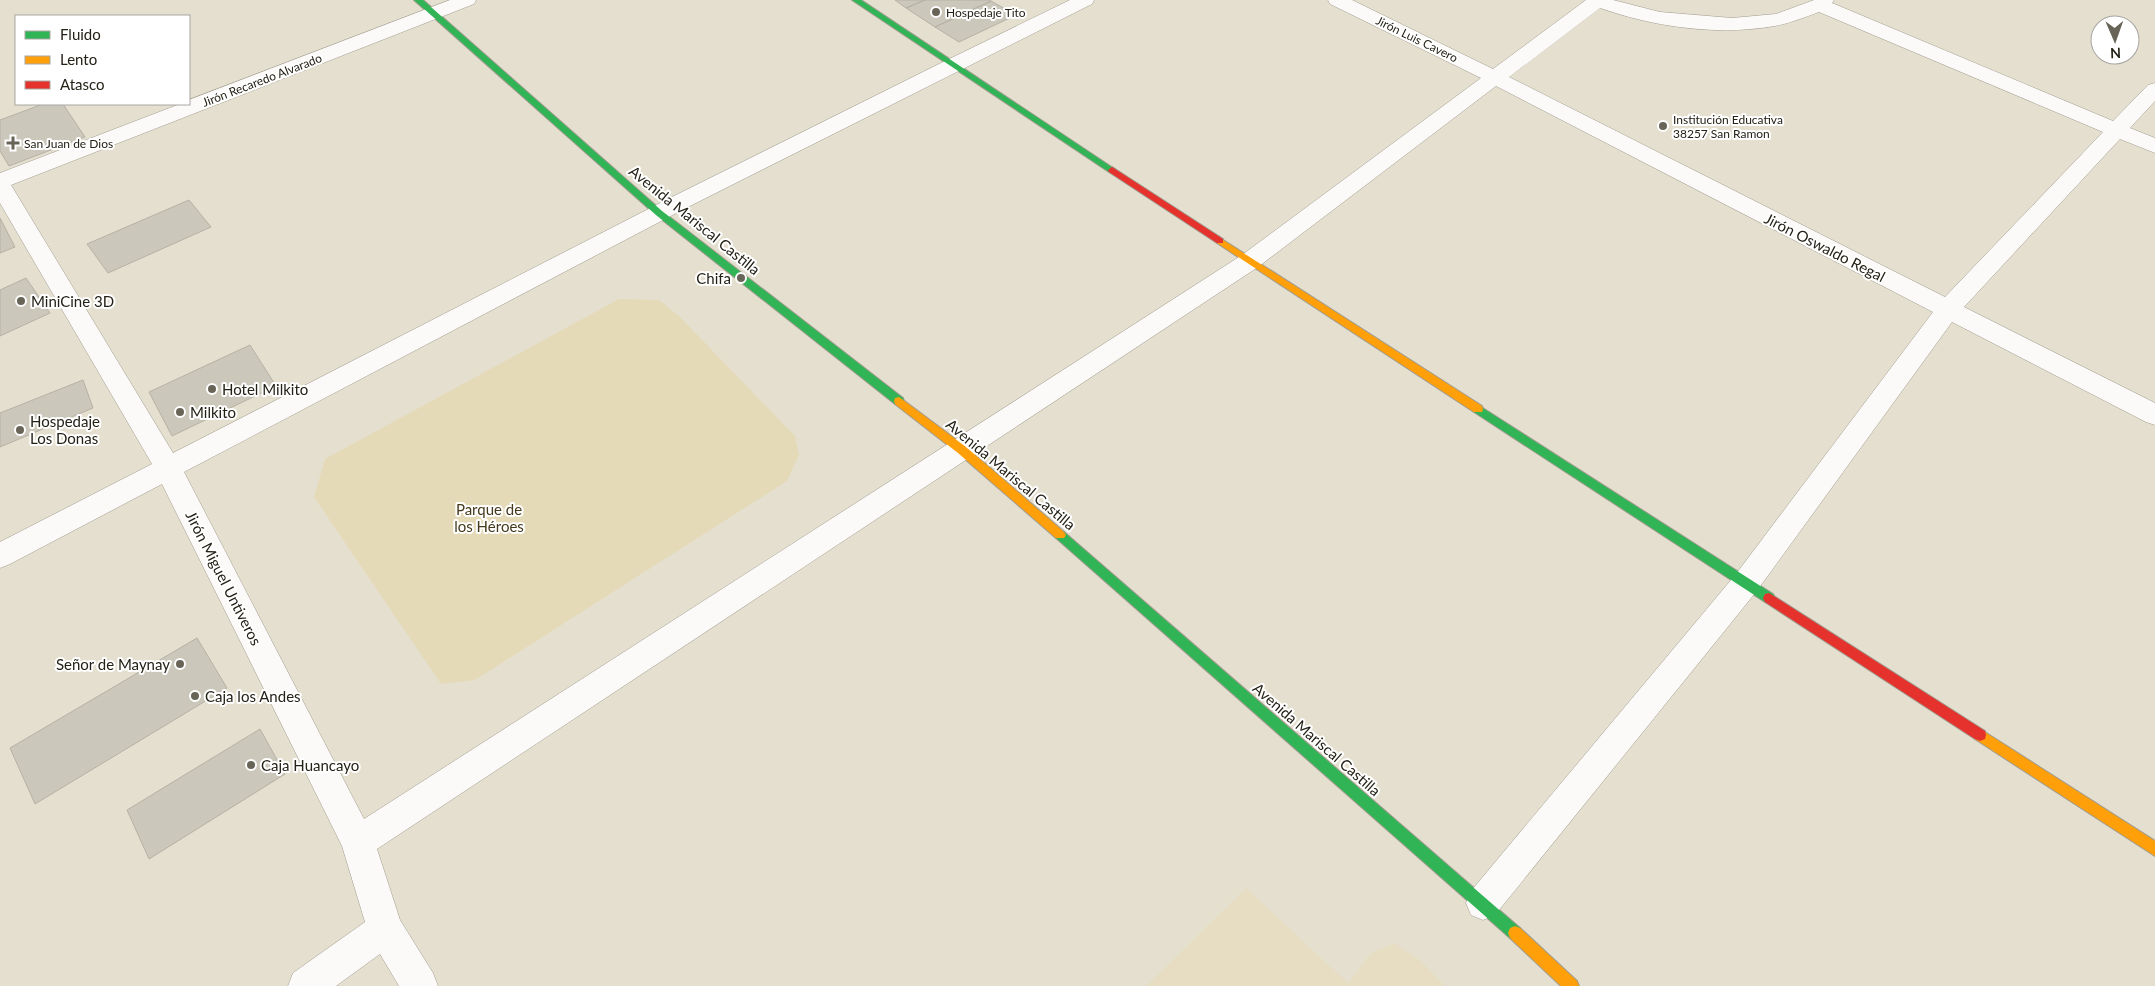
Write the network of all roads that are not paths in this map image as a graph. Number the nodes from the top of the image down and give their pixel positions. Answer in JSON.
{"nodes":[{"id":1,"x":467,"y":0,"type":"edge"},
{"id":2,"x":856,"y":0,"type":"edge"},
{"id":3,"x":1085,"y":0,"type":"edge"},
{"id":4,"x":1337,"y":0,"type":"edge"},
{"id":5,"x":1596,"y":1,"type":"edge"},
{"id":6,"x":1822,"y":3,"type":"edge"},
{"id":7,"x":426,"y":7,"type":"edge"},
{"id":8,"x":952,"y":65,"type":"junction"},
{"id":9,"x":1496,"y":78,"type":"junction"},
{"id":10,"x":2155,"y":89,"type":"edge"},
{"id":11,"x":190,"y":104,"type":"edge"},
{"id":12,"x":187,"y":105,"type":"edge"},
{"id":13,"x":2116,"y":129,"type":"junction"},
{"id":14,"x":2155,"y":146,"type":"edge"},
{"id":15,"x":0,"y":182,"type":"edge"},
{"id":16,"x":659,"y":213,"type":"junction"},
{"id":17,"x":1250,"y":261,"type":"junction"},
{"id":18,"x":1948,"y":310,"type":"junction"},
{"id":19,"x":2155,"y":415,"type":"edge"},
{"id":20,"x":962,"y":450,"type":"junction"},
{"id":21,"x":168,"y":468,"type":"junction"},
{"id":22,"x":0,"y":556,"type":"edge"},
{"id":23,"x":1746,"y":582,"type":"junction"},
{"id":24,"x":358,"y":842,"type":"junction"},
{"id":25,"x":2155,"y":849,"type":"edge"},
{"id":26,"x":1482,"y":903,"type":"junction"},
{"id":27,"x":385,"y":929,"type":"junction"},
{"id":28,"x":306,"y":986,"type":"edge"},
{"id":29,"x":420,"y":986,"type":"edge"},
{"id":30,"x":1572,"y":986,"type":"edge"}],
"edges":[{"from":1,"to":7,"type":"street","name":"Jirón Recaredo Alvarado"},
{"from":2,"to":8,"type":"main road"},
{"from":3,"to":8,"type":"street"},
{"from":4,"to":9,"type":"street","name":"Jirón Luis Cavero"},
{"from":5,"to":6,"type":"street"},
{"from":5,"to":9,"type":"street"},
{"from":6,"to":13,"type":"street"},
{"from":7,"to":11,"type":"street","name":"Jirón Recaredo Alvarado"},
{"from":7,"to":16,"type":"main road","name":"Avenida Mariscal Castilla"},
{"from":8,"to":16,"type":"street"},
{"from":8,"to":17,"type":"main road"},
{"from":9,"to":17,"type":"street"},
{"from":9,"to":18,"type":"street","name":"Jirón Oswaldo Regal"},
{"from":10,"to":13,"type":"street"},
{"from":12,"to":15,"type":"street","name":"Jirón Recaredo Alvarado"},
{"from":13,"to":14,"type":"street"},
{"from":13,"to":18,"type":"street"},
{"from":15,"to":21,"type":"street","name":"Jirón Miguel Untiveros"},
{"from":16,"to":20,"type":"main road","name":"Avenida Mariscal Castilla"},
{"from":16,"to":21,"type":"street"},
{"from":17,"to":20,"type":"street"},
{"from":17,"to":23,"type":"main road"},
{"from":18,"to":19,"type":"street","name":"Jirón Oswaldo Regal"},
{"from":18,"to":23,"type":"street"},
{"from":20,"to":24,"type":"street"},
{"from":20,"to":26,"type":"main road","name":"Avenida Mariscal Castilla"},
{"from":21,"to":22,"type":"street"},
{"from":21,"to":24,"type":"street","name":"Jirón Miguel Untiveros"},
{"from":23,"to":25,"type":"main road"},
{"from":23,"to":26,"type":"street"},
{"from":24,"to":27,"type":"street","name":"Jirón Miguel Untiveros"},
{"from":26,"to":30,"type":"main road","name":"Avenida Mariscal Castilla"},
{"from":27,"to":28,"type":"street"},
{"from":27,"to":29,"type":"street","name":"Jirón Miguel Untiveros"}]}
